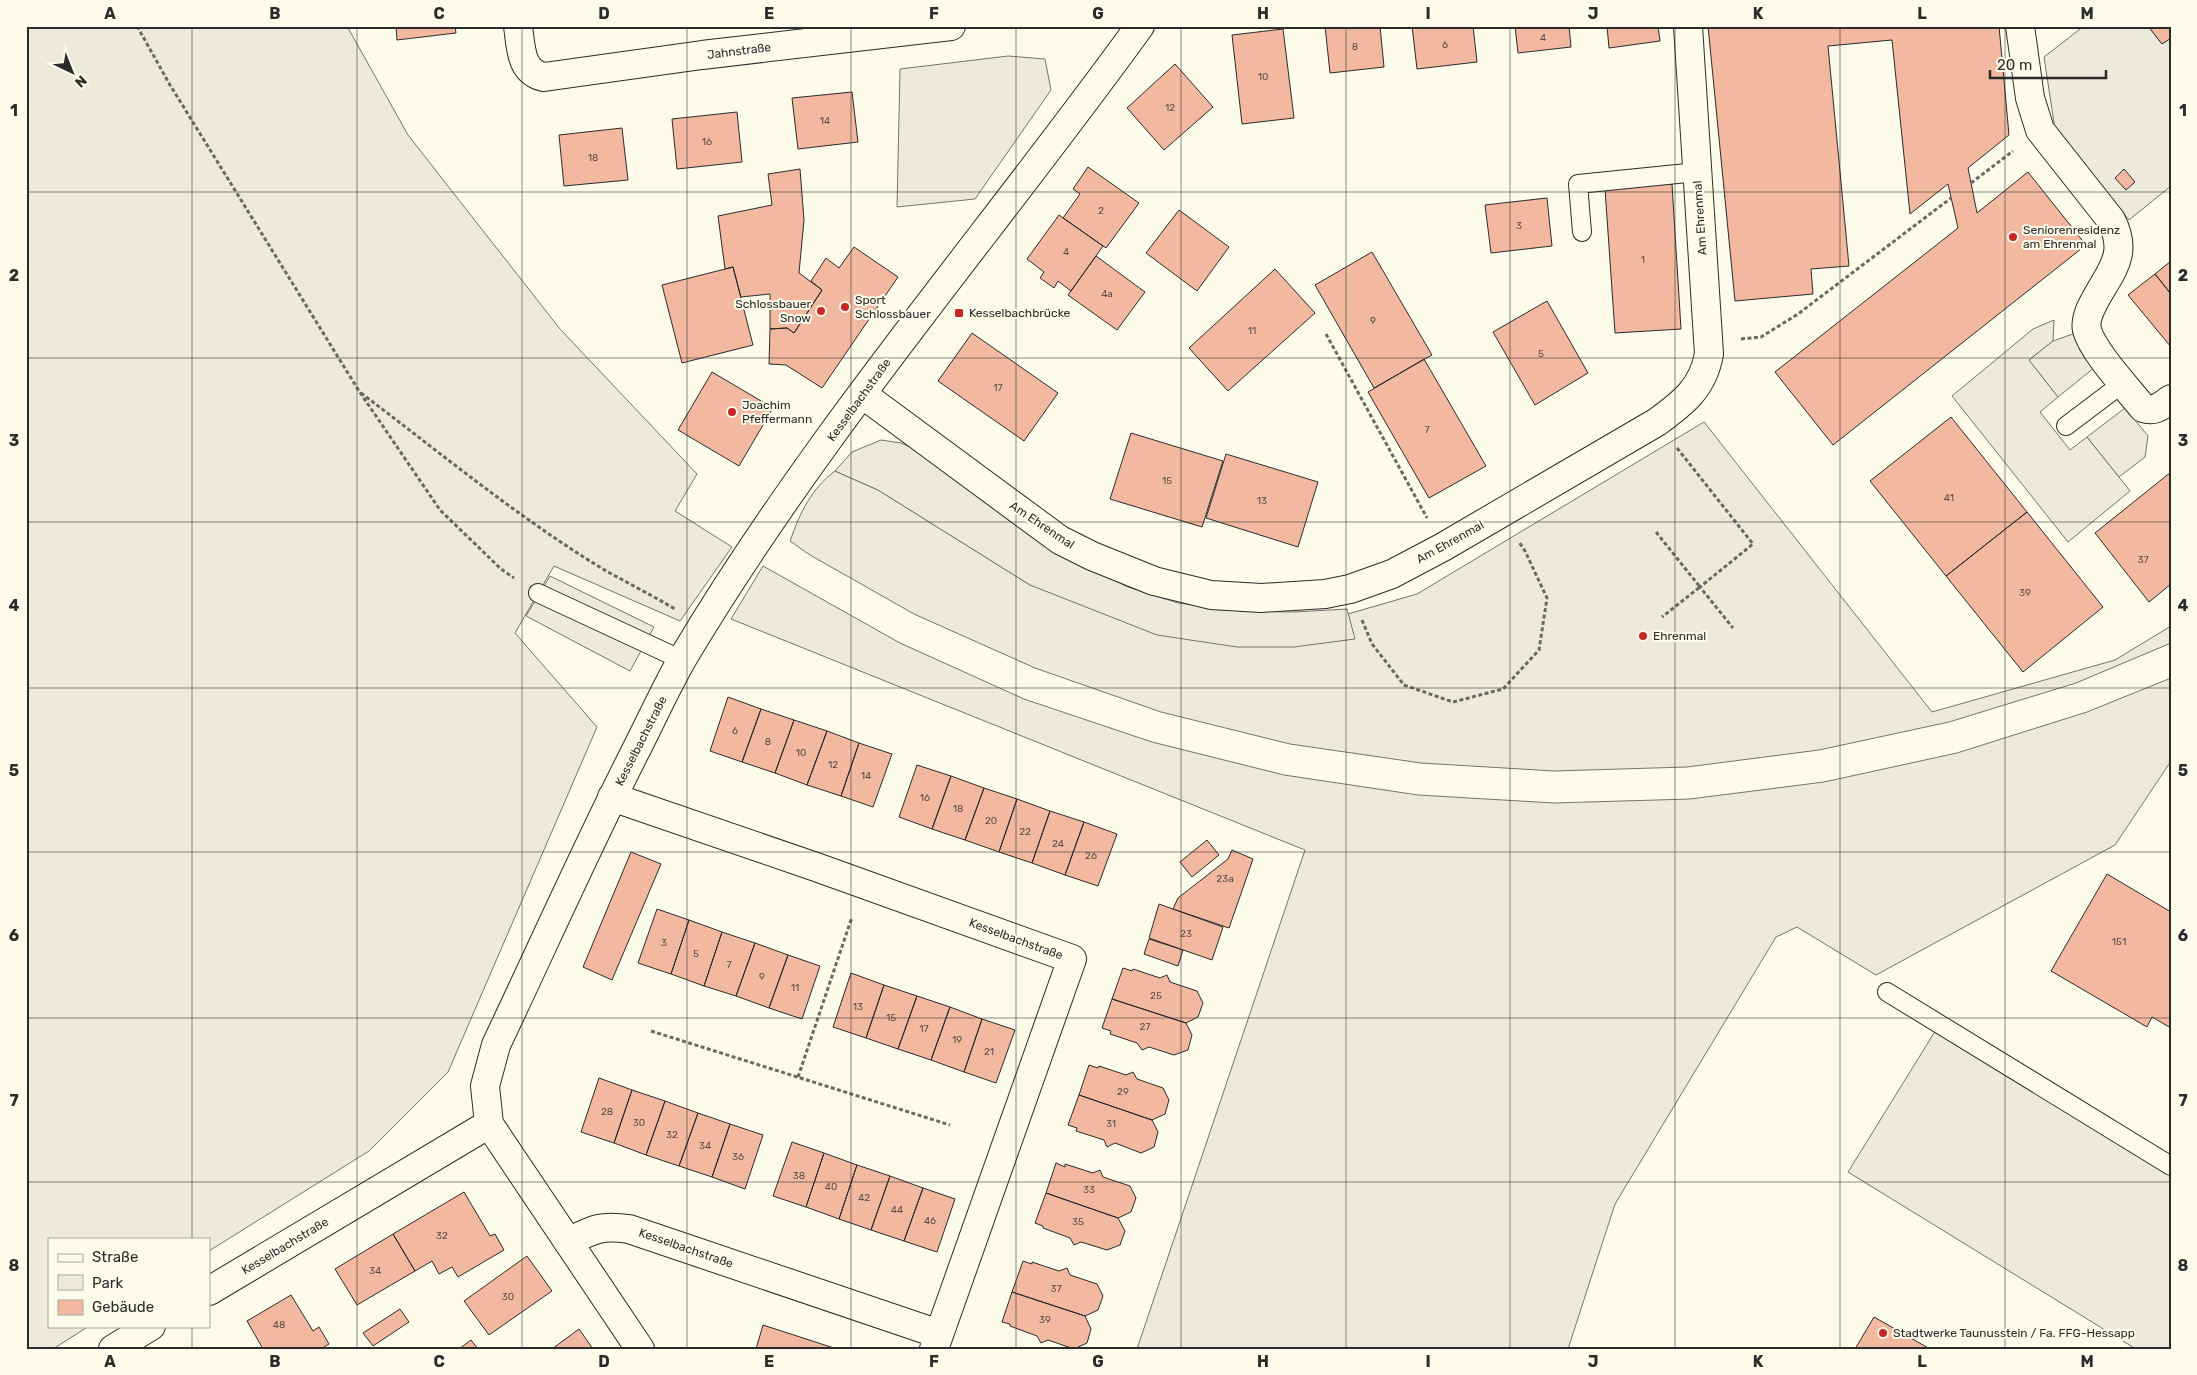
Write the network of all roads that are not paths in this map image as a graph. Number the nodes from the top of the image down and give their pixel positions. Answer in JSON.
{"nodes":[{"id":1,"x":518,"y":26,"type":"edge"},
{"id":2,"x":951,"y":26,"type":"edge"},
{"id":3,"x":1140,"y":26,"type":"edge"},
{"id":4,"x":1688,"y":26,"type":"edge"},
{"id":5,"x":2020,"y":26,"type":"edge"},
{"id":6,"x":1697,"y":172,"type":"junction"},
{"id":7,"x":1582,"y":232,"type":"dead end"},
{"id":8,"x":2123,"y":383,"type":"junction"},
{"id":9,"x":862,"y":394,"type":"junction"},
{"id":10,"x":2171,"y":399,"type":"edge"},
{"id":11,"x":2066,"y":426,"type":"dead end"},
{"id":12,"x":538,"y":593,"type":"road end"},
{"id":13,"x":682,"y":660,"type":"junction"},
{"id":14,"x":612,"y":797,"type":"junction"},
{"id":15,"x":1887,"y":992,"type":"dead end"},
{"id":16,"x":489,"y":1124,"type":"junction"},
{"id":17,"x":2171,"y":1166,"type":"edge"},
{"id":18,"x":568,"y":1242,"type":"junction"},
{"id":19,"x":210,"y":1291,"type":"edge"},
{"id":20,"x":148,"y":1328,"type":"edge"},
{"id":21,"x":937,"y":1341,"type":"edge"},
{"id":22,"x":113,"y":1349,"type":"edge"},
{"id":23,"x":640,"y":1349,"type":"edge"}],
"edges":[{"from":1,"to":2,"type":"street","name":"Jahnstraße"},
{"from":3,"to":9,"type":"street","name":"Kesselbachstraße"},
{"from":4,"to":6,"type":"street","name":"Am Ehrenmal"},
{"from":5,"to":8,"type":"street"},
{"from":6,"to":7,"type":"lane"},
{"from":6,"to":9,"type":"street","name":"Am Ehrenmal"},
{"from":8,"to":10,"type":"street"},
{"from":8,"to":11,"type":"lane"},
{"from":9,"to":13,"type":"street","name":"Kesselbachstraße"},
{"from":12,"to":13,"type":"lane"},
{"from":13,"to":14,"type":"street","name":"Kesselbachstraße"},
{"from":14,"to":16,"type":"street","name":"Kesselbachstraße"},
{"from":14,"to":21,"type":"street","name":"Kesselbachstraße"},
{"from":15,"to":17,"type":"lane"},
{"from":16,"to":18,"type":"street","name":"Kesselbachstraße"},
{"from":16,"to":19,"type":"street","name":"Kesselbachstraße"},
{"from":18,"to":21,"type":"street","name":"Kesselbachstraße"},
{"from":18,"to":23,"type":"street"},
{"from":20,"to":22,"type":"street"}]}
